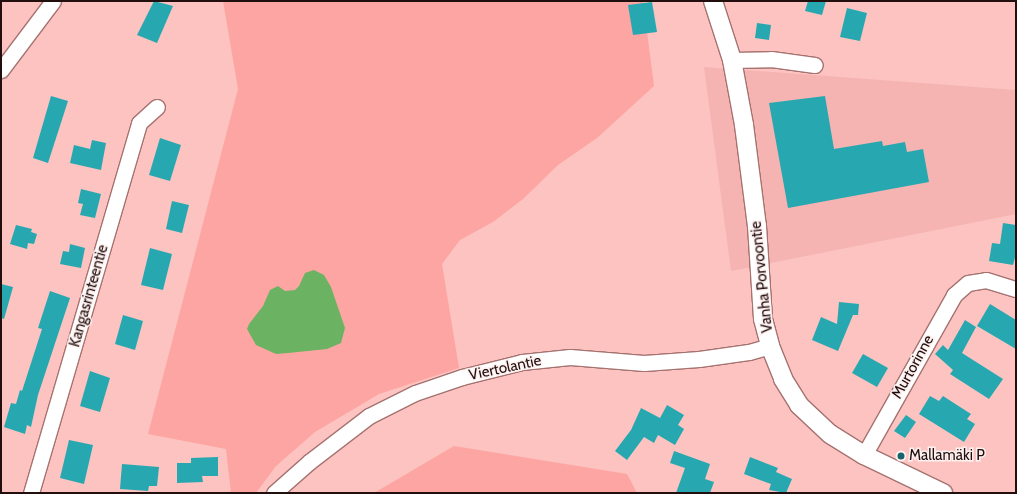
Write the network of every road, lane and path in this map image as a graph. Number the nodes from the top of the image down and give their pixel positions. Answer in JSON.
{"nodes":[{"id":1,"x":53,"y":1,"type":"edge"},
{"id":2,"x":713,"y":1,"type":"edge"},
{"id":3,"x":732,"y":60,"type":"junction"},
{"id":4,"x":815,"y":65,"type":"dead end"},
{"id":5,"x":1,"y":70,"type":"edge"},
{"id":6,"x":157,"y":107,"type":"dead end"},
{"id":7,"x":1016,"y":289,"type":"edge"},
{"id":8,"x":770,"y":346,"type":"junction"},
{"id":9,"x":864,"y":455,"type":"junction"},
{"id":10,"x":31,"y":493,"type":"edge"},
{"id":11,"x":274,"y":493,"type":"edge"},
{"id":12,"x":943,"y":493,"type":"edge"}],
"edges":[{"from":1,"to":5,"type":"street"},
{"from":2,"to":3,"type":"main road","name":"Vanha Porvoontie"},
{"from":3,"to":4,"type":"street"},
{"from":3,"to":8,"type":"main road","name":"Vanha Porvoontie"},
{"from":6,"to":10,"type":"street","name":"Kangasrinteentie"},
{"from":7,"to":9,"type":"street","name":"Murtorinne"},
{"from":8,"to":9,"type":"main road","name":"Vanha Porvoontie"},
{"from":8,"to":11,"type":"street","name":"Viertolantie"},
{"from":9,"to":12,"type":"main road","name":"Vanha Porvoontie"}]}
